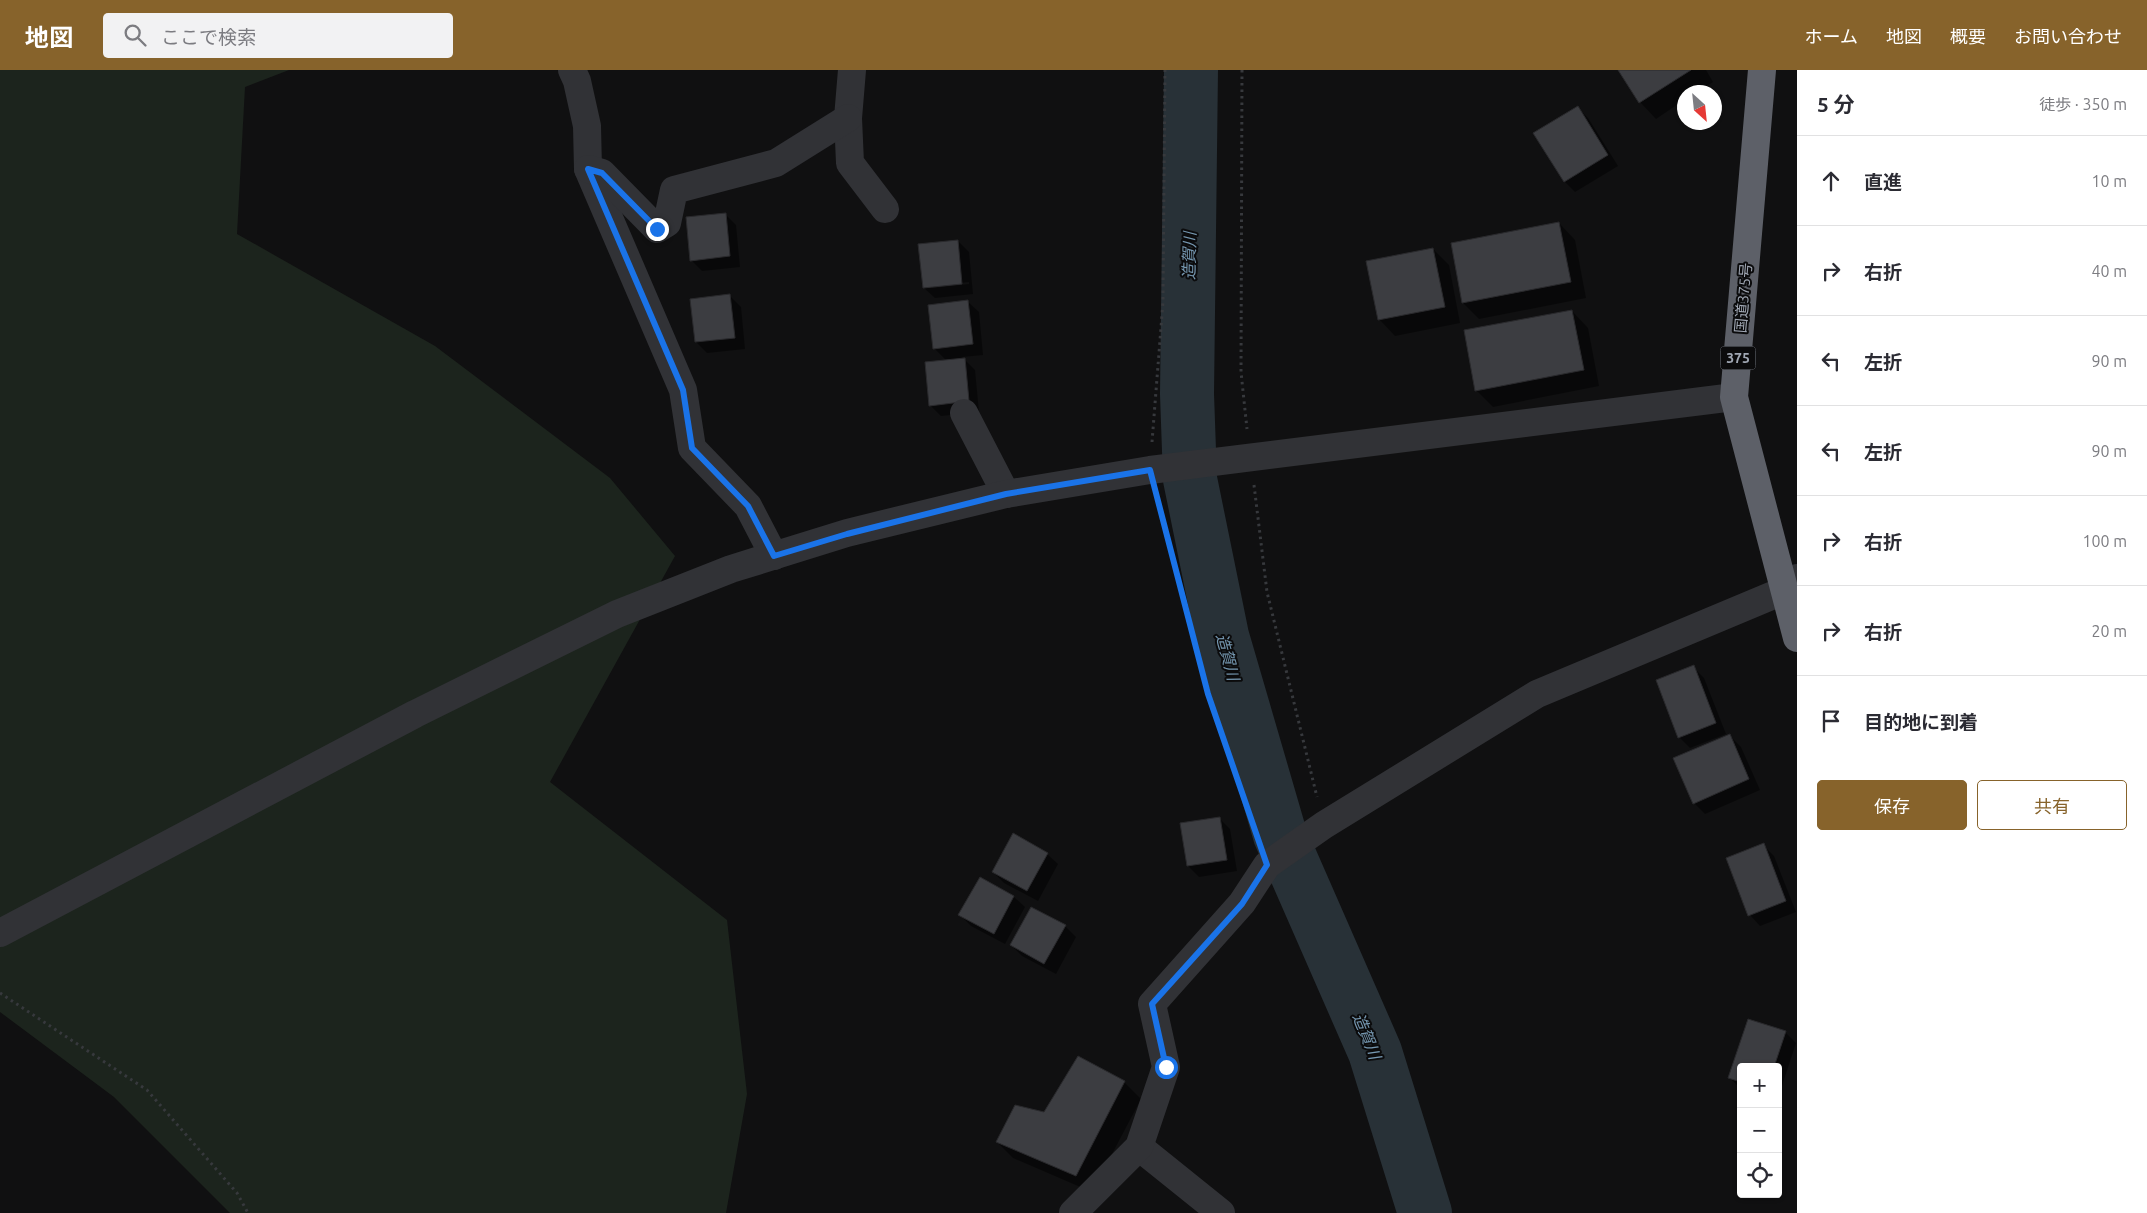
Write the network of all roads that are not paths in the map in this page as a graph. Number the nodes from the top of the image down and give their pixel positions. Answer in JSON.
{"nodes":[{"id":1,"x":572,"y":70,"type":"edge"},
{"id":2,"x":852,"y":70,"type":"edge"},
{"id":3,"x":1762,"y":70,"type":"edge"},
{"id":4,"x":848,"y":118,"type":"junction"},
{"id":5,"x":588,"y":169,"type":"junction"},
{"id":6,"x":885,"y":209,"type":"dead end"},
{"id":7,"x":1734,"y":397,"type":"junction"},
{"id":8,"x":964,"y":413,"type":"dead end"},
{"id":9,"x":1006,"y":494,"type":"junction"},
{"id":10,"x":774,"y":556,"type":"junction"},
{"id":11,"x":1790,"y":584,"type":"edge"},
{"id":12,"x":1797,"y":638,"type":"edge"},
{"id":13,"x":0,"y":933,"type":"edge"},
{"id":14,"x":1139,"y":1147,"type":"junction"},
{"id":15,"x":1073,"y":1213,"type":"edge"},
{"id":16,"x":1221,"y":1213,"type":"edge"}],
"edges":[{"from":1,"to":5,"type":"street"},
{"from":2,"to":4,"type":"street"},
{"from":3,"to":7,"type":"highway","name":"国道375号","number":"375"},
{"from":4,"to":5,"type":"street"},
{"from":4,"to":6,"type":"street"},
{"from":5,"to":10,"type":"street"},
{"from":7,"to":9,"type":"street"},
{"from":7,"to":11,"type":"highway","name":"国道375号","number":"375"},
{"from":8,"to":9,"type":"street"},
{"from":9,"to":10,"type":"street"},
{"from":10,"to":13,"type":"street"},
{"from":11,"to":12,"type":"highway","name":"国道375号","number":"375"},
{"from":11,"to":14,"type":"street"},
{"from":14,"to":15,"type":"street"},
{"from":14,"to":16,"type":"street"}]}
